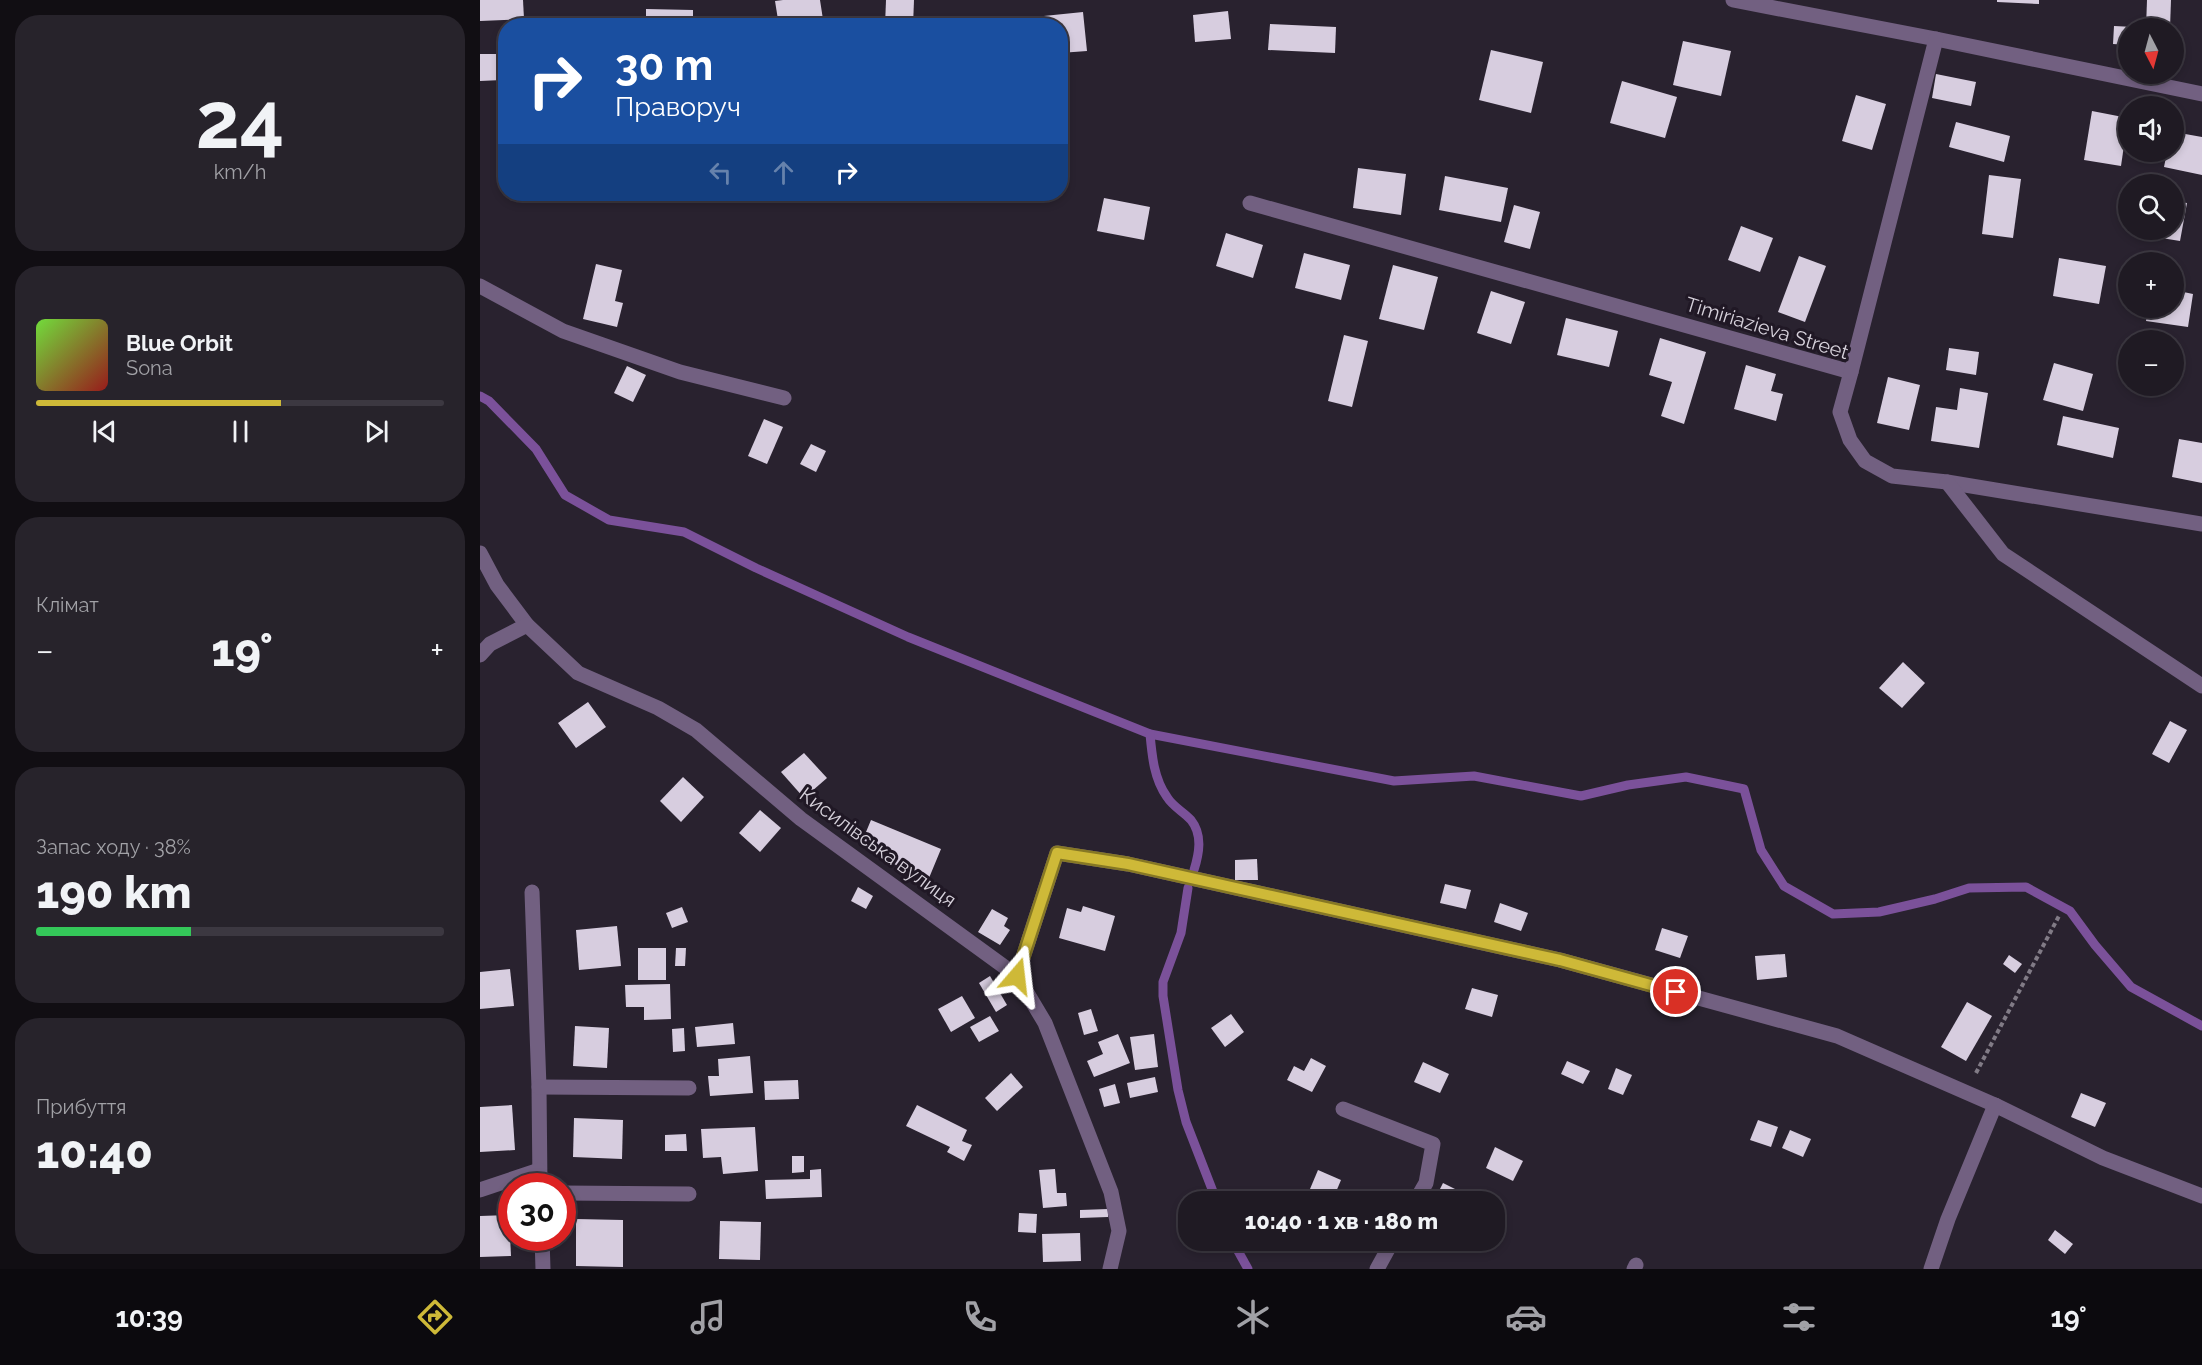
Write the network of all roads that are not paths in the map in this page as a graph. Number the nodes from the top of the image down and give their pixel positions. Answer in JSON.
{"nodes":[{"id":1,"x":1733,"y":0,"type":"edge"},
{"id":2,"x":1936,"y":39,"type":"junction"},
{"id":3,"x":2202,"y":94,"type":"edge"},
{"id":4,"x":1250,"y":203,"type":"dead end"},
{"id":5,"x":480,"y":286,"type":"edge"},
{"id":6,"x":1851,"y":372,"type":"junction"},
{"id":7,"x":784,"y":398,"type":"dead end"},
{"id":8,"x":1947,"y":482,"type":"junction"},
{"id":9,"x":2202,"y":524,"type":"edge"},
{"id":10,"x":480,"y":553,"type":"edge"},
{"id":11,"x":527,"y":625,"type":"junction"},
{"id":12,"x":480,"y":654,"type":"edge"},
{"id":13,"x":2202,"y":686,"type":"edge"},
{"id":14,"x":532,"y":892,"type":"dead end"},
{"id":15,"x":1017,"y":976,"type":"junction"},
{"id":16,"x":539,"y":1087,"type":"junction"},
{"id":17,"x":689,"y":1088,"type":"dead end"},
{"id":18,"x":1995,"y":1105,"type":"junction"},
{"id":19,"x":1343,"y":1109,"type":"dead end"},
{"id":20,"x":539,"y":1170,"type":"junction"},
{"id":21,"x":539,"y":1173,"type":"edge"},
{"id":22,"x":480,"y":1190,"type":"edge"},
{"id":23,"x":1421,"y":1191,"type":"edge"},
{"id":24,"x":576,"y":1193,"type":"edge"},
{"id":25,"x":689,"y":1194,"type":"dead end"},
{"id":26,"x":2202,"y":1196,"type":"edge"},
{"id":27,"x":542,"y":1251,"type":"edge"},
{"id":28,"x":1387,"y":1251,"type":"edge"},
{"id":29,"x":543,"y":1269,"type":"edge"},
{"id":30,"x":1110,"y":1269,"type":"edge"},
{"id":31,"x":1377,"y":1269,"type":"edge"},
{"id":32,"x":1930,"y":1269,"type":"edge"}],
"edges":[{"from":1,"to":2,"type":"street"},
{"from":2,"to":3,"type":"street"},
{"from":2,"to":6,"type":"street"},
{"from":4,"to":6,"type":"street","name":"Timiriazieva Street"},
{"from":5,"to":7,"type":"street"},
{"from":6,"to":8,"type":"street","name":"Timiriazieva Street"},
{"from":8,"to":9,"type":"street","name":"Timiriazieva Street"},
{"from":8,"to":13,"type":"street"},
{"from":10,"to":11,"type":"street","name":"Кисилівська вулиця"},
{"from":11,"to":12,"type":"street"},
{"from":11,"to":15,"type":"street","name":"Кисилівська вулиця"},
{"from":14,"to":16,"type":"street"},
{"from":15,"to":18,"type":"street"},
{"from":15,"to":30,"type":"street","name":"Кисилівська вулиця"},
{"from":16,"to":17,"type":"street"},
{"from":16,"to":20,"type":"street"},
{"from":18,"to":26,"type":"street"},
{"from":18,"to":32,"type":"street"},
{"from":19,"to":23,"type":"street"},
{"from":20,"to":21,"type":"street"},
{"from":20,"to":22,"type":"street"},
{"from":24,"to":25,"type":"street"},
{"from":27,"to":29,"type":"street"},
{"from":28,"to":31,"type":"street"}]}
